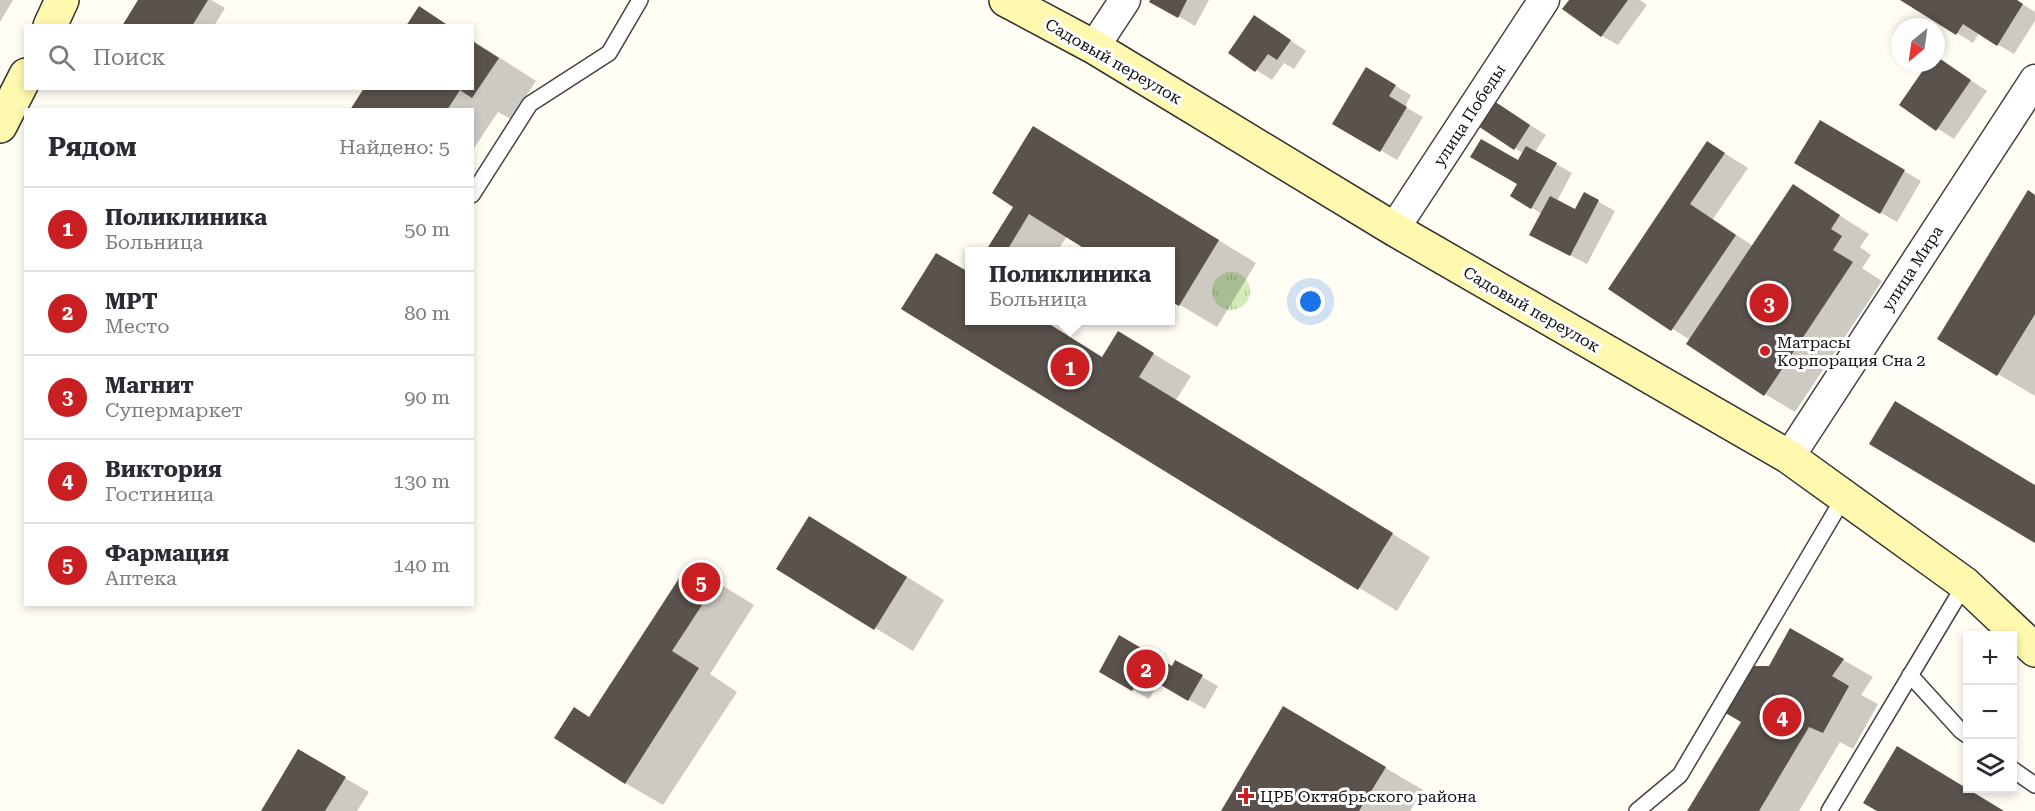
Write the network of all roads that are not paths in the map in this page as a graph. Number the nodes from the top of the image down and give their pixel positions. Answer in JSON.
{"nodes":[{"id":1,"x":63,"y":0,"type":"edge"},
{"id":2,"x":640,"y":0,"type":"edge"},
{"id":3,"x":1006,"y":0,"type":"edge"},
{"id":4,"x":1125,"y":0,"type":"edge"},
{"id":5,"x":1544,"y":0,"type":"edge"},
{"id":6,"x":51,"y":24,"type":"edge"},
{"id":7,"x":1094,"y":47,"type":"junction"},
{"id":8,"x":24,"y":79,"type":"edge"},
{"id":9,"x":2035,"y":80,"type":"edge"},
{"id":10,"x":0,"y":126,"type":"edge"},
{"id":11,"x":474,"y":192,"type":"edge"},
{"id":12,"x":1394,"y":229,"type":"junction"},
{"id":13,"x":1789,"y":457,"type":"junction"},
{"id":14,"x":1844,"y":497,"type":"junction"},
{"id":15,"x":1965,"y":585,"type":"junction"},
{"id":16,"x":2035,"y":650,"type":"edge"},
{"id":17,"x":1910,"y":675,"type":"junction"},
{"id":18,"x":1963,"y":732,"type":"edge"},
{"id":19,"x":2017,"y":772,"type":"edge"},
{"id":20,"x":2035,"y":785,"type":"edge"},
{"id":21,"x":1637,"y":811,"type":"edge"},
{"id":22,"x":1829,"y":811,"type":"edge"}],
"edges":[{"from":1,"to":6,"type":"street"},
{"from":2,"to":11,"type":"lane"},
{"from":3,"to":7,"type":"street","name":"Садовый переулок"},
{"from":4,"to":7,"type":"street"},
{"from":5,"to":12,"type":"street","name":"улица Победы"},
{"from":7,"to":12,"type":"street","name":"Садовый переулок"},
{"from":8,"to":10,"type":"street"},
{"from":9,"to":13,"type":"street","name":"улица Мира"},
{"from":12,"to":13,"type":"street","name":"Садовый переулок"},
{"from":13,"to":14,"type":"street","name":"Садовый переулок"},
{"from":14,"to":15,"type":"street","name":"Садовый переулок"},
{"from":14,"to":21,"type":"lane"},
{"from":15,"to":16,"type":"street","name":"Садовый переулок"},
{"from":15,"to":17,"type":"lane"},
{"from":17,"to":18,"type":"lane"},
{"from":17,"to":22,"type":"lane"},
{"from":19,"to":20,"type":"lane"}]}
